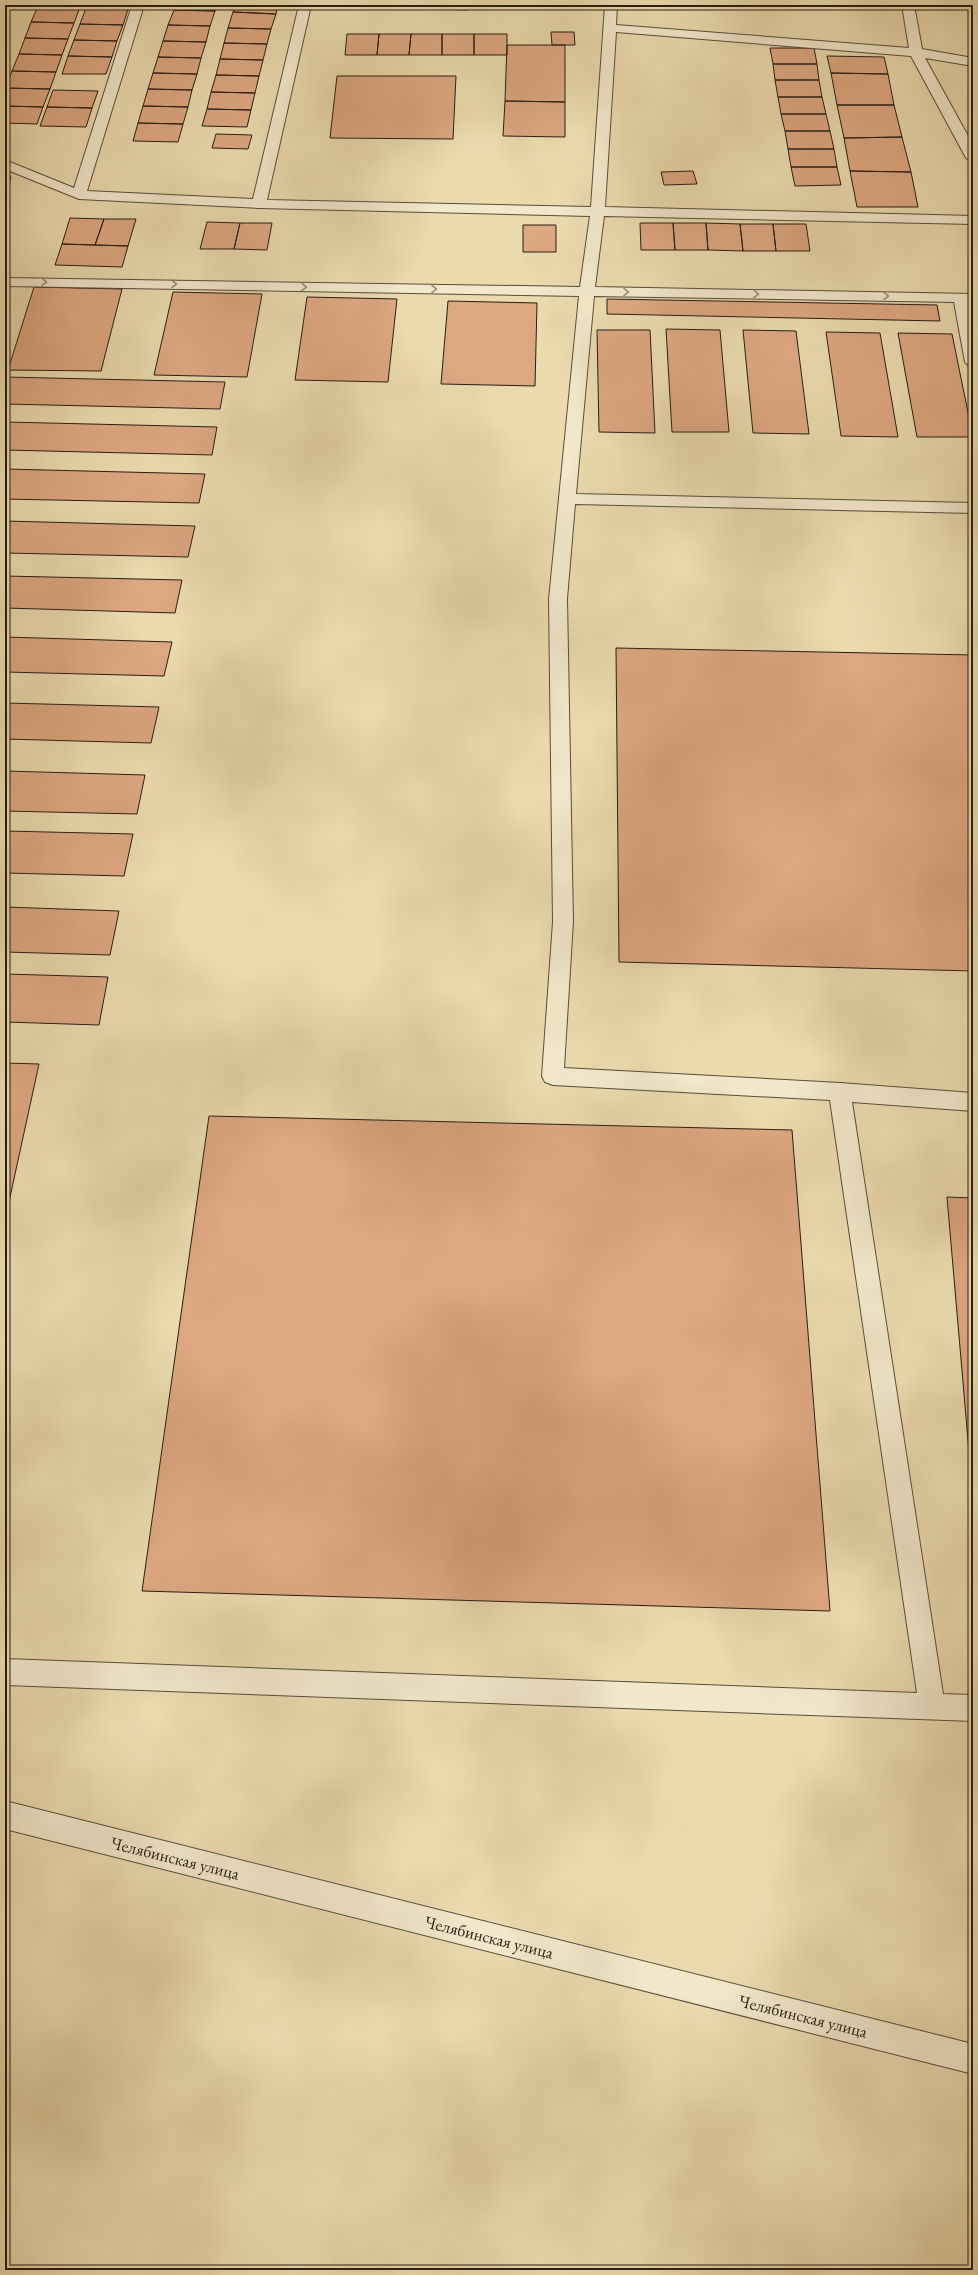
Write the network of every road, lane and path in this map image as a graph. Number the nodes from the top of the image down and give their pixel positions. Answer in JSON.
{"nodes":[{"id":1,"x":138,"y":5,"type":"edge"},
{"id":2,"x":305,"y":5,"type":"edge"},
{"id":3,"x":611,"y":5,"type":"edge"},
{"id":4,"x":908,"y":5,"type":"edge"},
{"id":5,"x":610,"y":28,"type":"junction"},
{"id":6,"x":916,"y":52,"type":"junction"},
{"id":7,"x":973,"y":62,"type":"edge"},
{"id":8,"x":973,"y":158,"type":"edge"},
{"id":9,"x":5,"y":164,"type":"edge"},
{"id":10,"x":78,"y":195,"type":"junction"},
{"id":11,"x":259,"y":204,"type":"junction"},
{"id":12,"x":598,"y":211,"type":"junction"},
{"id":13,"x":973,"y":220,"type":"edge"},
{"id":14,"x":5,"y":282,"type":"edge"},
{"id":15,"x":587,"y":292,"type":"junction"},
{"id":16,"x":966,"y":298,"type":"edge"},
{"id":17,"x":973,"y":362,"type":"edge"},
{"id":18,"x":566,"y":499,"type":"junction"},
{"id":19,"x":973,"y":508,"type":"edge"},
{"id":20,"x":840,"y":1092,"type":"junction"},
{"id":21,"x":973,"y":1102,"type":"edge"},
{"id":22,"x":5,"y":1672,"type":"edge"},
{"id":23,"x":932,"y":1707,"type":"junction"},
{"id":24,"x":973,"y":1708,"type":"edge"},
{"id":25,"x":5,"y":1815,"type":"edge"},
{"id":26,"x":973,"y":2059,"type":"edge"}],
"edges":[{"from":1,"to":10,"type":"lane"},
{"from":2,"to":11,"type":"lane"},
{"from":3,"to":5,"type":"lane"},
{"from":4,"to":6,"type":"lane"},
{"from":5,"to":6,"type":"lane"},
{"from":5,"to":12,"type":"lane"},
{"from":6,"to":7,"type":"lane"},
{"from":6,"to":8,"type":"lane"},
{"from":9,"to":10,"type":"lane"},
{"from":10,"to":11,"type":"lane"},
{"from":11,"to":12,"type":"lane"},
{"from":12,"to":13,"type":"lane"},
{"from":12,"to":15,"type":"lane"},
{"from":14,"to":15,"type":"lane","one_way":true},
{"from":15,"to":16,"type":"lane","one_way":true},
{"from":15,"to":18,"type":"lane"},
{"from":16,"to":17,"type":"lane"},
{"from":18,"to":19,"type":"lane"},
{"from":18,"to":20,"type":"lane"},
{"from":20,"to":21,"type":"lane"},
{"from":20,"to":23,"type":"lane"},
{"from":22,"to":23,"type":"lane"},
{"from":23,"to":24,"type":"lane"},
{"from":25,"to":26,"type":"lane","name":"Челябинская улица"}]}
